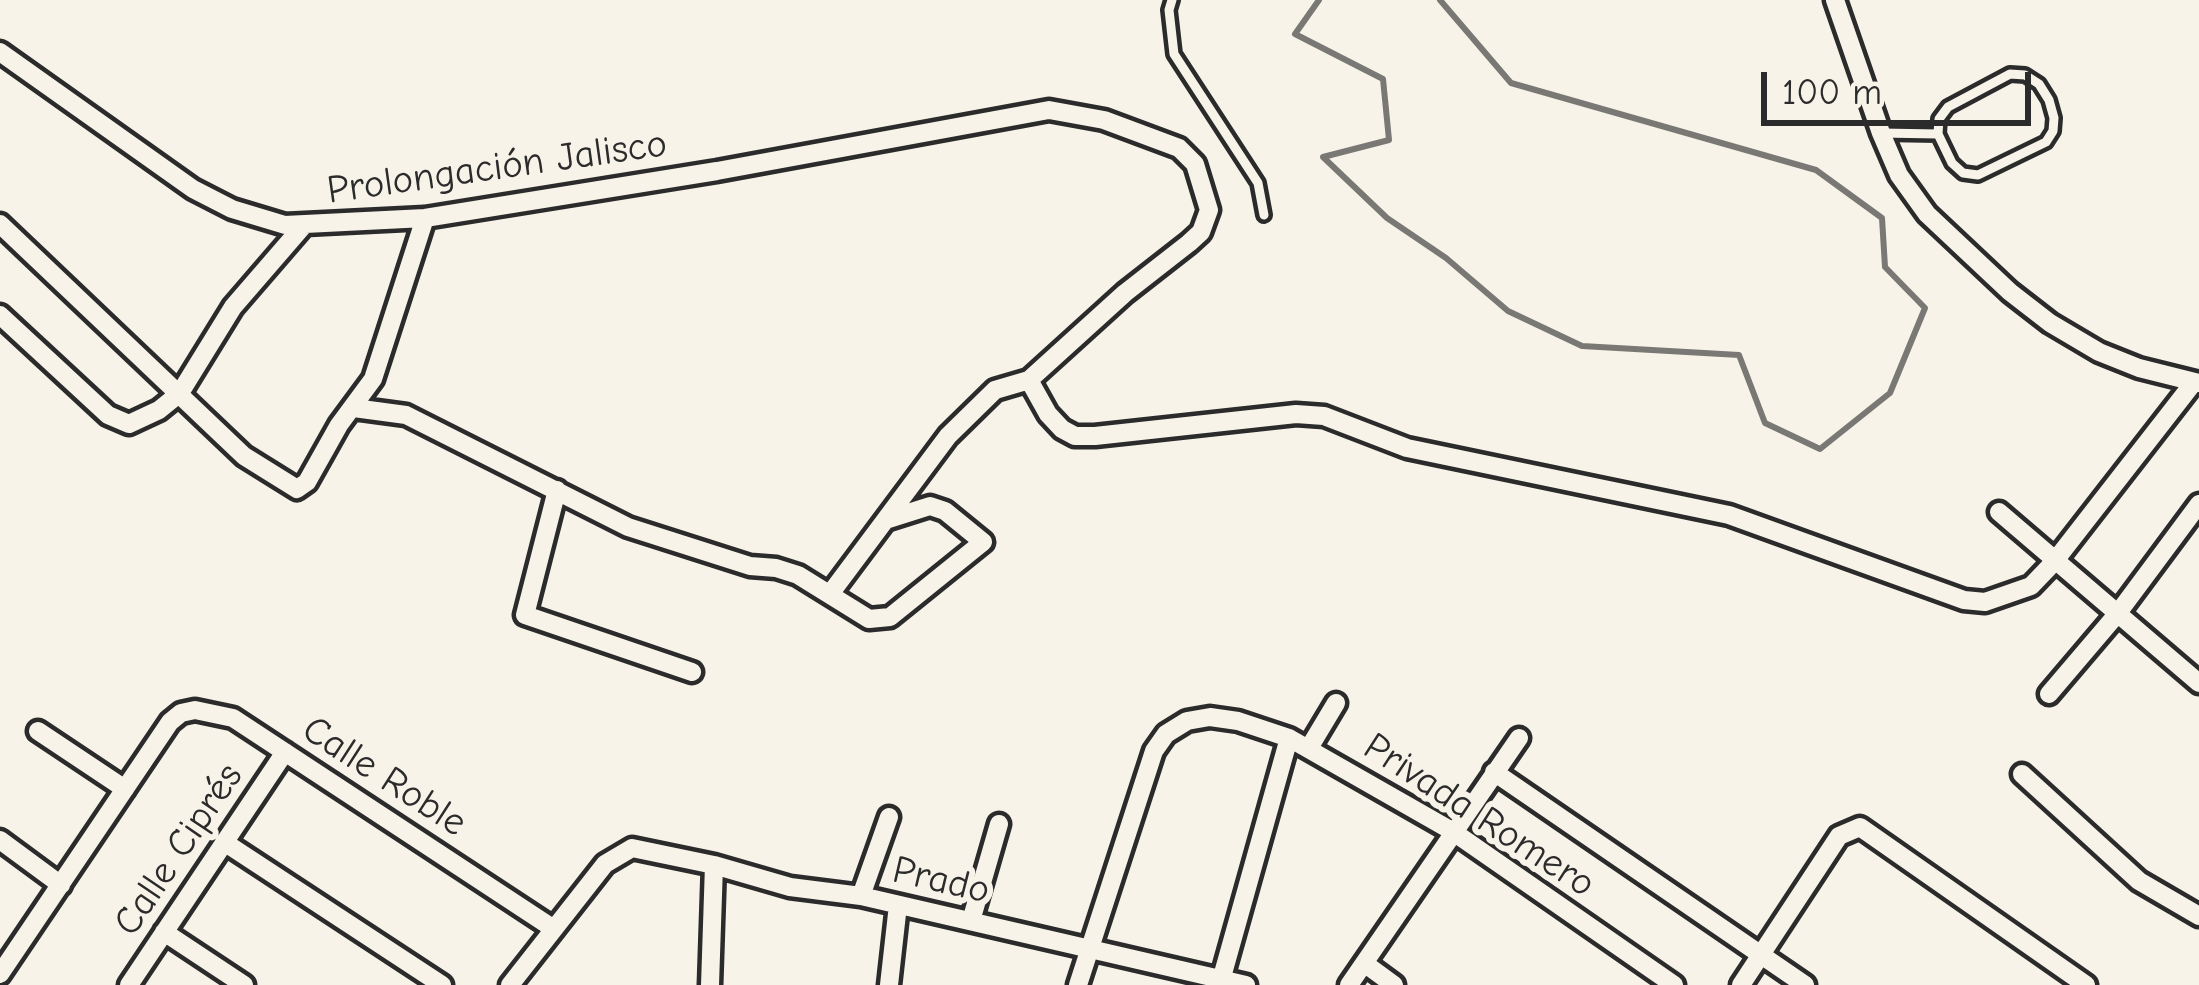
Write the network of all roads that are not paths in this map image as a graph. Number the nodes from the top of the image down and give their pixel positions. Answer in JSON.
{"nodes":[{"id":1,"x":1172,"y":0,"type":"edge"},
{"id":2,"x":1835,"y":0,"type":"edge"},
{"id":3,"x":0,"y":52,"type":"edge"},
{"id":4,"x":1881,"y":133,"type":"junction"},
{"id":5,"x":1938,"y":134,"type":"junction"},
{"id":6,"x":1264,"y":215,"type":"dead end"},
{"id":7,"x":425,"y":218,"type":"junction"},
{"id":8,"x":0,"y":224,"type":"edge"},
{"id":9,"x":303,"y":226,"type":"junction"},
{"id":10,"x":0,"y":315,"type":"edge"},
{"id":11,"x":373,"y":379,"type":"junction"},
{"id":12,"x":1029,"y":380,"type":"junction"},
{"id":13,"x":2196,"y":382,"type":"edge"},
{"id":14,"x":180,"y":393,"type":"junction"},
{"id":15,"x":354,"y":408,"type":"junction"},
{"id":16,"x":406,"y":415,"type":"junction"},
{"id":17,"x":557,"y":490,"type":"junction"},
{"id":18,"x":2198,"y":508,"type":"edge"},
{"id":19,"x":2000,"y":512,"type":"dead end"},
{"id":20,"x":889,"y":519,"type":"junction"},
{"id":21,"x":2054,"y":562,"type":"junction"},
{"id":22,"x":830,"y":593,"type":"junction"},
{"id":23,"x":2118,"y":613,"type":"junction"},
{"id":24,"x":692,"y":672,"type":"dead end"},
{"id":25,"x":2199,"y":683,"type":"edge"},
{"id":26,"x":2049,"y":694,"type":"dead end"},
{"id":27,"x":1336,"y":703,"type":"dead end"},
{"id":28,"x":38,"y":731,"type":"dead end"},
{"id":29,"x":1289,"y":738,"type":"junction"},
{"id":30,"x":1520,"y":738,"type":"dead end"},
{"id":31,"x":1309,"y":748,"type":"junction"},
{"id":32,"x":285,"y":752,"type":"junction"},
{"id":33,"x":1494,"y":772,"type":"junction"},
{"id":34,"x":2022,"y":774,"type":"dead end"},
{"id":35,"x":125,"y":789,"type":"junction"},
{"id":36,"x":889,"y":818,"type":"dead end"},
{"id":37,"x":999,"y":824,"type":"dead end"},
{"id":38,"x":1452,"y":831,"type":"junction"},
{"id":39,"x":0,"y":840,"type":"edge"},
{"id":40,"x":224,"y":842,"type":"junction"},
{"id":41,"x":714,"y":865,"type":"junction"},
{"id":42,"x":61,"y":885,"type":"junction"},
{"id":43,"x":860,"y":896,"type":"junction"},
{"id":44,"x":898,"y":905,"type":"junction"},
{"id":45,"x":2199,"y":916,"type":"edge"},
{"id":46,"x":971,"y":921,"type":"junction"},
{"id":47,"x":554,"y":929,"type":"junction"},
{"id":48,"x":164,"y":932,"type":"junction"},
{"id":49,"x":1089,"y":949,"type":"junction"},
{"id":50,"x":1760,"y":955,"type":"junction"},
{"id":51,"x":1364,"y":963,"type":"junction"},
{"id":52,"x":0,"y":974,"type":"edge"},
{"id":53,"x":1222,"y":977,"type":"junction"},
{"id":54,"x":128,"y":985,"type":"edge"},
{"id":55,"x":244,"y":985,"type":"edge"},
{"id":56,"x":442,"y":985,"type":"edge"},
{"id":57,"x":510,"y":985,"type":"edge"},
{"id":58,"x":710,"y":985,"type":"edge"},
{"id":59,"x":889,"y":985,"type":"edge"},
{"id":60,"x":1078,"y":985,"type":"edge"},
{"id":61,"x":1246,"y":985,"type":"edge"},
{"id":62,"x":1349,"y":985,"type":"edge"},
{"id":63,"x":1394,"y":985,"type":"edge"},
{"id":64,"x":1674,"y":985,"type":"edge"},
{"id":65,"x":1741,"y":985,"type":"edge"},
{"id":66,"x":1804,"y":985,"type":"edge"},
{"id":67,"x":2086,"y":985,"type":"edge"}],
"edges":[{"from":1,"to":6,"type":"lane"},
{"from":2,"to":4,"type":"street"},
{"from":3,"to":9,"type":"street","name":"Prolongación Jalisco"},
{"from":4,"to":5,"type":"lane"},
{"from":4,"to":13,"type":"street"},
{"from":5,"to":5,"type":"lane"},
{"from":7,"to":9,"type":"street","name":"Prolongación Jalisco"},
{"from":7,"to":11,"type":"street"},
{"from":7,"to":12,"type":"street","name":"Prolongación Jalisco"},
{"from":8,"to":14,"type":"street"},
{"from":9,"to":14,"type":"street"},
{"from":10,"to":14,"type":"street"},
{"from":11,"to":15,"type":"street"},
{"from":11,"to":16,"type":"street"},
{"from":12,"to":20,"type":"street"},
{"from":12,"to":21,"type":"street"},
{"from":13,"to":21,"type":"street"},
{"from":14,"to":15,"type":"street"},
{"from":15,"to":16,"type":"street"},
{"from":16,"to":17,"type":"street"},
{"from":17,"to":22,"type":"street"},
{"from":17,"to":24,"type":"street"},
{"from":18,"to":23,"type":"street"},
{"from":19,"to":21,"type":"street"},
{"from":20,"to":22,"type":"street"},
{"from":20,"to":22,"type":"street"},
{"from":21,"to":23,"type":"street"},
{"from":23,"to":25,"type":"street"},
{"from":23,"to":26,"type":"street"},
{"from":27,"to":31,"type":"street"},
{"from":28,"to":35,"type":"street"},
{"from":29,"to":31,"type":"street","name":"Privada Romero"},
{"from":29,"to":49,"type":"street","name":"Privada Romero"},
{"from":29,"to":53,"type":"street"},
{"from":30,"to":33,"type":"street"},
{"from":31,"to":38,"type":"street","name":"Privada Romero"},
{"from":32,"to":35,"type":"street","name":"Calle Roble"},
{"from":32,"to":40,"type":"street","name":"Calle Ciprés"},
{"from":32,"to":47,"type":"street","name":"Calle Roble"},
{"from":33,"to":38,"type":"street"},
{"from":33,"to":50,"type":"street"},
{"from":34,"to":45,"type":"street"},
{"from":35,"to":42,"type":"street"},
{"from":36,"to":43,"type":"street"},
{"from":37,"to":46,"type":"street"},
{"from":38,"to":51,"type":"street"},
{"from":38,"to":64,"type":"street","name":"Privada Romero"},
{"from":39,"to":42,"type":"street"},
{"from":40,"to":48,"type":"street","name":"Calle Ciprés"},
{"from":40,"to":56,"type":"street"},
{"from":41,"to":43,"type":"street","name":"Prado"},
{"from":41,"to":47,"type":"street","name":"Prado"},
{"from":41,"to":58,"type":"street"},
{"from":42,"to":52,"type":"street"},
{"from":43,"to":44,"type":"street","name":"Prado"},
{"from":44,"to":46,"type":"street","name":"Prado"},
{"from":44,"to":59,"type":"street"},
{"from":46,"to":49,"type":"street","name":"Prado"},
{"from":47,"to":57,"type":"street"},
{"from":48,"to":54,"type":"street","name":"Calle Ciprés"},
{"from":48,"to":55,"type":"street"},
{"from":49,"to":53,"type":"street","name":"Prado"},
{"from":49,"to":60,"type":"street"},
{"from":50,"to":65,"type":"street"},
{"from":50,"to":66,"type":"street"},
{"from":50,"to":67,"type":"street"},
{"from":51,"to":62,"type":"street"},
{"from":51,"to":63,"type":"street"},
{"from":53,"to":61,"type":"street","name":"Prado"}]}
